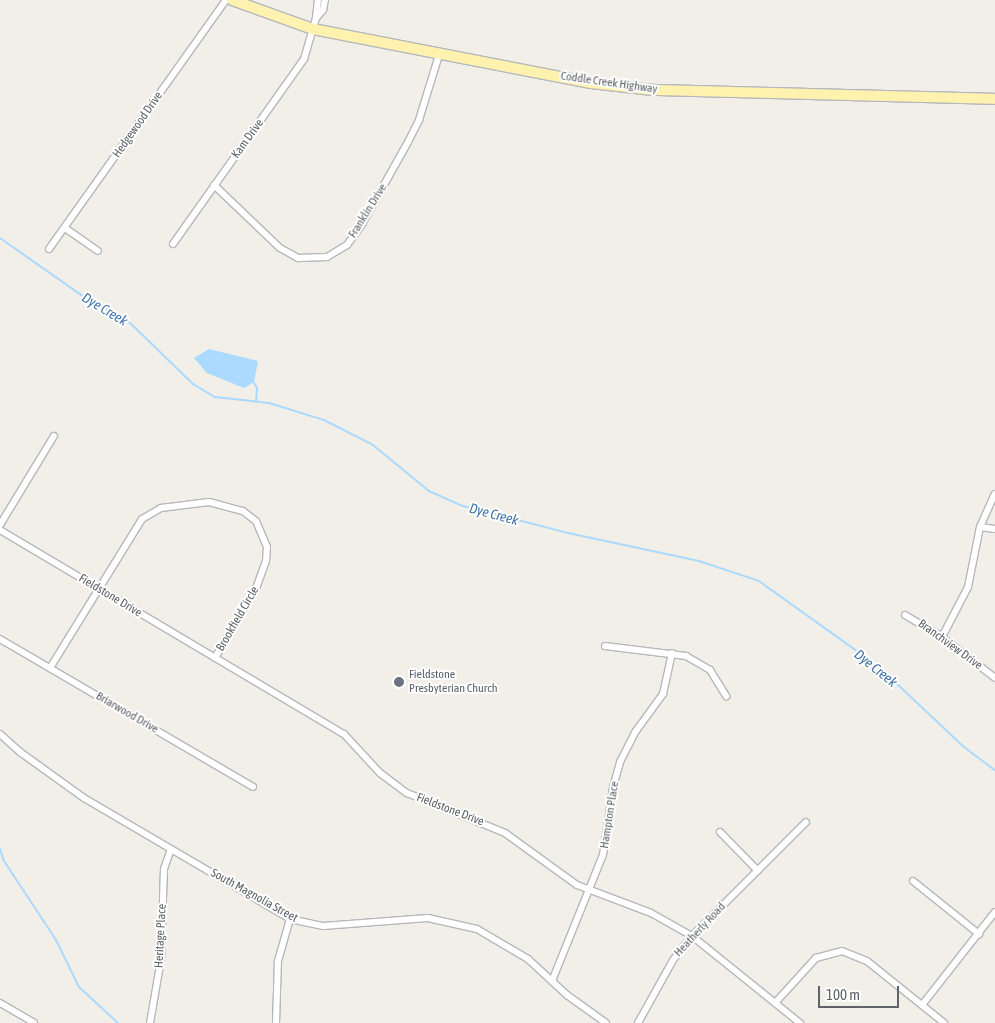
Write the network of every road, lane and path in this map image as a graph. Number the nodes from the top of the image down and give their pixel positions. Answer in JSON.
{"nodes":[{"id":1,"x":226,"y":0,"type":"edge"},
{"id":2,"x":232,"y":0,"type":"edge"},
{"id":3,"x":318,"y":0,"type":"edge"},
{"id":4,"x":325,"y":0,"type":"edge"},
{"id":5,"x":316,"y":18,"type":"junction"},
{"id":6,"x":313,"y":29,"type":"junction"},
{"id":7,"x":439,"y":54,"type":"junction"},
{"id":8,"x":995,"y":99,"type":"edge"},
{"id":9,"x":214,"y":185,"type":"junction"},
{"id":10,"x":65,"y":228,"type":"junction"},
{"id":11,"x":173,"y":244,"type":"dead end"},
{"id":12,"x":49,"y":249,"type":"dead end"},
{"id":13,"x":98,"y":251,"type":"dead end"},
{"id":14,"x":54,"y":436,"type":"dead end"},
{"id":15,"x":995,"y":494,"type":"edge"},
{"id":16,"x":0,"y":525,"type":"edge"},
{"id":17,"x":980,"y":528,"type":"junction"},
{"id":18,"x":0,"y":530,"type":"edge"},
{"id":19,"x":995,"y":530,"type":"edge"},
{"id":20,"x":97,"y":588,"type":"junction"},
{"id":21,"x":904,"y":615,"type":"dead end"},
{"id":22,"x":942,"y":637,"type":"junction"},
{"id":23,"x":0,"y":639,"type":"edge"},
{"id":24,"x":604,"y":646,"type":"dead end"},
{"id":25,"x":672,"y":653,"type":"junction"},
{"id":26,"x":215,"y":658,"type":"junction"},
{"id":27,"x":50,"y":668,"type":"junction"},
{"id":28,"x":995,"y":678,"type":"edge"},
{"id":29,"x":726,"y":696,"type":"dead end"},
{"id":30,"x":0,"y":734,"type":"edge"},
{"id":31,"x":253,"y":787,"type":"dead end"},
{"id":32,"x":806,"y":822,"type":"dead end"},
{"id":33,"x":720,"y":832,"type":"dead end"},
{"id":34,"x":171,"y":849,"type":"junction"},
{"id":35,"x":758,"y":871,"type":"junction"},
{"id":36,"x":913,"y":881,"type":"dead end"},
{"id":37,"x":589,"y":890,"type":"junction"},
{"id":38,"x":995,"y":912,"type":"edge"},
{"id":39,"x":290,"y":919,"type":"junction"},
{"id":40,"x":979,"y":934,"type":"junction"},
{"id":41,"x":692,"y":936,"type":"junction"},
{"id":42,"x":552,"y":981,"type":"junction"},
{"id":43,"x":0,"y":1003,"type":"edge"},
{"id":44,"x":775,"y":1003,"type":"junction"},
{"id":45,"x":922,"y":1005,"type":"junction"},
{"id":46,"x":34,"y":1023,"type":"edge"},
{"id":47,"x":150,"y":1023,"type":"edge"},
{"id":48,"x":276,"y":1023,"type":"edge"},
{"id":49,"x":606,"y":1023,"type":"edge"},
{"id":50,"x":638,"y":1023,"type":"edge"},
{"id":51,"x":800,"y":1023,"type":"edge"},
{"id":52,"x":944,"y":1023,"type":"edge"}],
"edges":[{"from":1,"to":10,"type":"street","name":"Hedgewood Drive"},
{"from":2,"to":6,"type":"main road","name":"Coddle Creek Highway"},
{"from":3,"to":5,"type":"street"},
{"from":4,"to":5,"type":"street"},
{"from":5,"to":6,"type":"street","name":"Kam Drive"},
{"from":6,"to":7,"type":"main road","name":"Coddle Creek Highway"},
{"from":6,"to":9,"type":"street","name":"Kam Drive"},
{"from":7,"to":8,"type":"main road","name":"Coddle Creek Highway"},
{"from":7,"to":9,"type":"street","name":"Franklin Drive"},
{"from":9,"to":11,"type":"street","name":"Kam Drive"},
{"from":10,"to":12,"type":"street","name":"Hedgewood Drive"},
{"from":10,"to":13,"type":"street"},
{"from":14,"to":16,"type":"street"},
{"from":15,"to":17,"type":"street"},
{"from":17,"to":19,"type":"street"},
{"from":17,"to":22,"type":"street"},
{"from":18,"to":20,"type":"street","name":"Fieldstone Drive"},
{"from":20,"to":26,"type":"street","name":"Fieldstone Drive"},
{"from":20,"to":26,"type":"street","name":"Brookfield Circle"},
{"from":20,"to":27,"type":"street","name":"Brookfield Circle"},
{"from":21,"to":22,"type":"street","name":"Branchview Drive"},
{"from":22,"to":28,"type":"street","name":"Branchview Drive"},
{"from":23,"to":27,"type":"street","name":"Briarwood Drive"},
{"from":24,"to":25,"type":"street"},
{"from":25,"to":29,"type":"street"},
{"from":25,"to":37,"type":"street","name":"Hampton Place"},
{"from":26,"to":37,"type":"street","name":"Fieldstone Drive"},
{"from":27,"to":31,"type":"street","name":"Briarwood Drive"},
{"from":30,"to":34,"type":"street","name":"South Magnolia Street"},
{"from":32,"to":35,"type":"street","name":"Heatherly Road"},
{"from":33,"to":35,"type":"street"},
{"from":34,"to":39,"type":"street","name":"South Magnolia Street"},
{"from":34,"to":47,"type":"street","name":"Heritage Place"},
{"from":35,"to":41,"type":"street","name":"Heatherly Road"},
{"from":36,"to":40,"type":"street"},
{"from":37,"to":41,"type":"street","name":"Fieldstone Drive"},
{"from":37,"to":42,"type":"street","name":"Hampton Place"},
{"from":38,"to":40,"type":"street"},
{"from":39,"to":42,"type":"street","name":"South Magnolia Street"},
{"from":39,"to":48,"type":"street"},
{"from":40,"to":45,"type":"street"},
{"from":41,"to":44,"type":"street","name":"Fieldstone Drive"},
{"from":41,"to":50,"type":"street","name":"Heatherly Road"},
{"from":42,"to":49,"type":"street","name":"South Magnolia Street"},
{"from":43,"to":46,"type":"street"},
{"from":44,"to":45,"type":"street"},
{"from":44,"to":51,"type":"street","name":"Fieldstone Drive"},
{"from":45,"to":52,"type":"street"}]}
